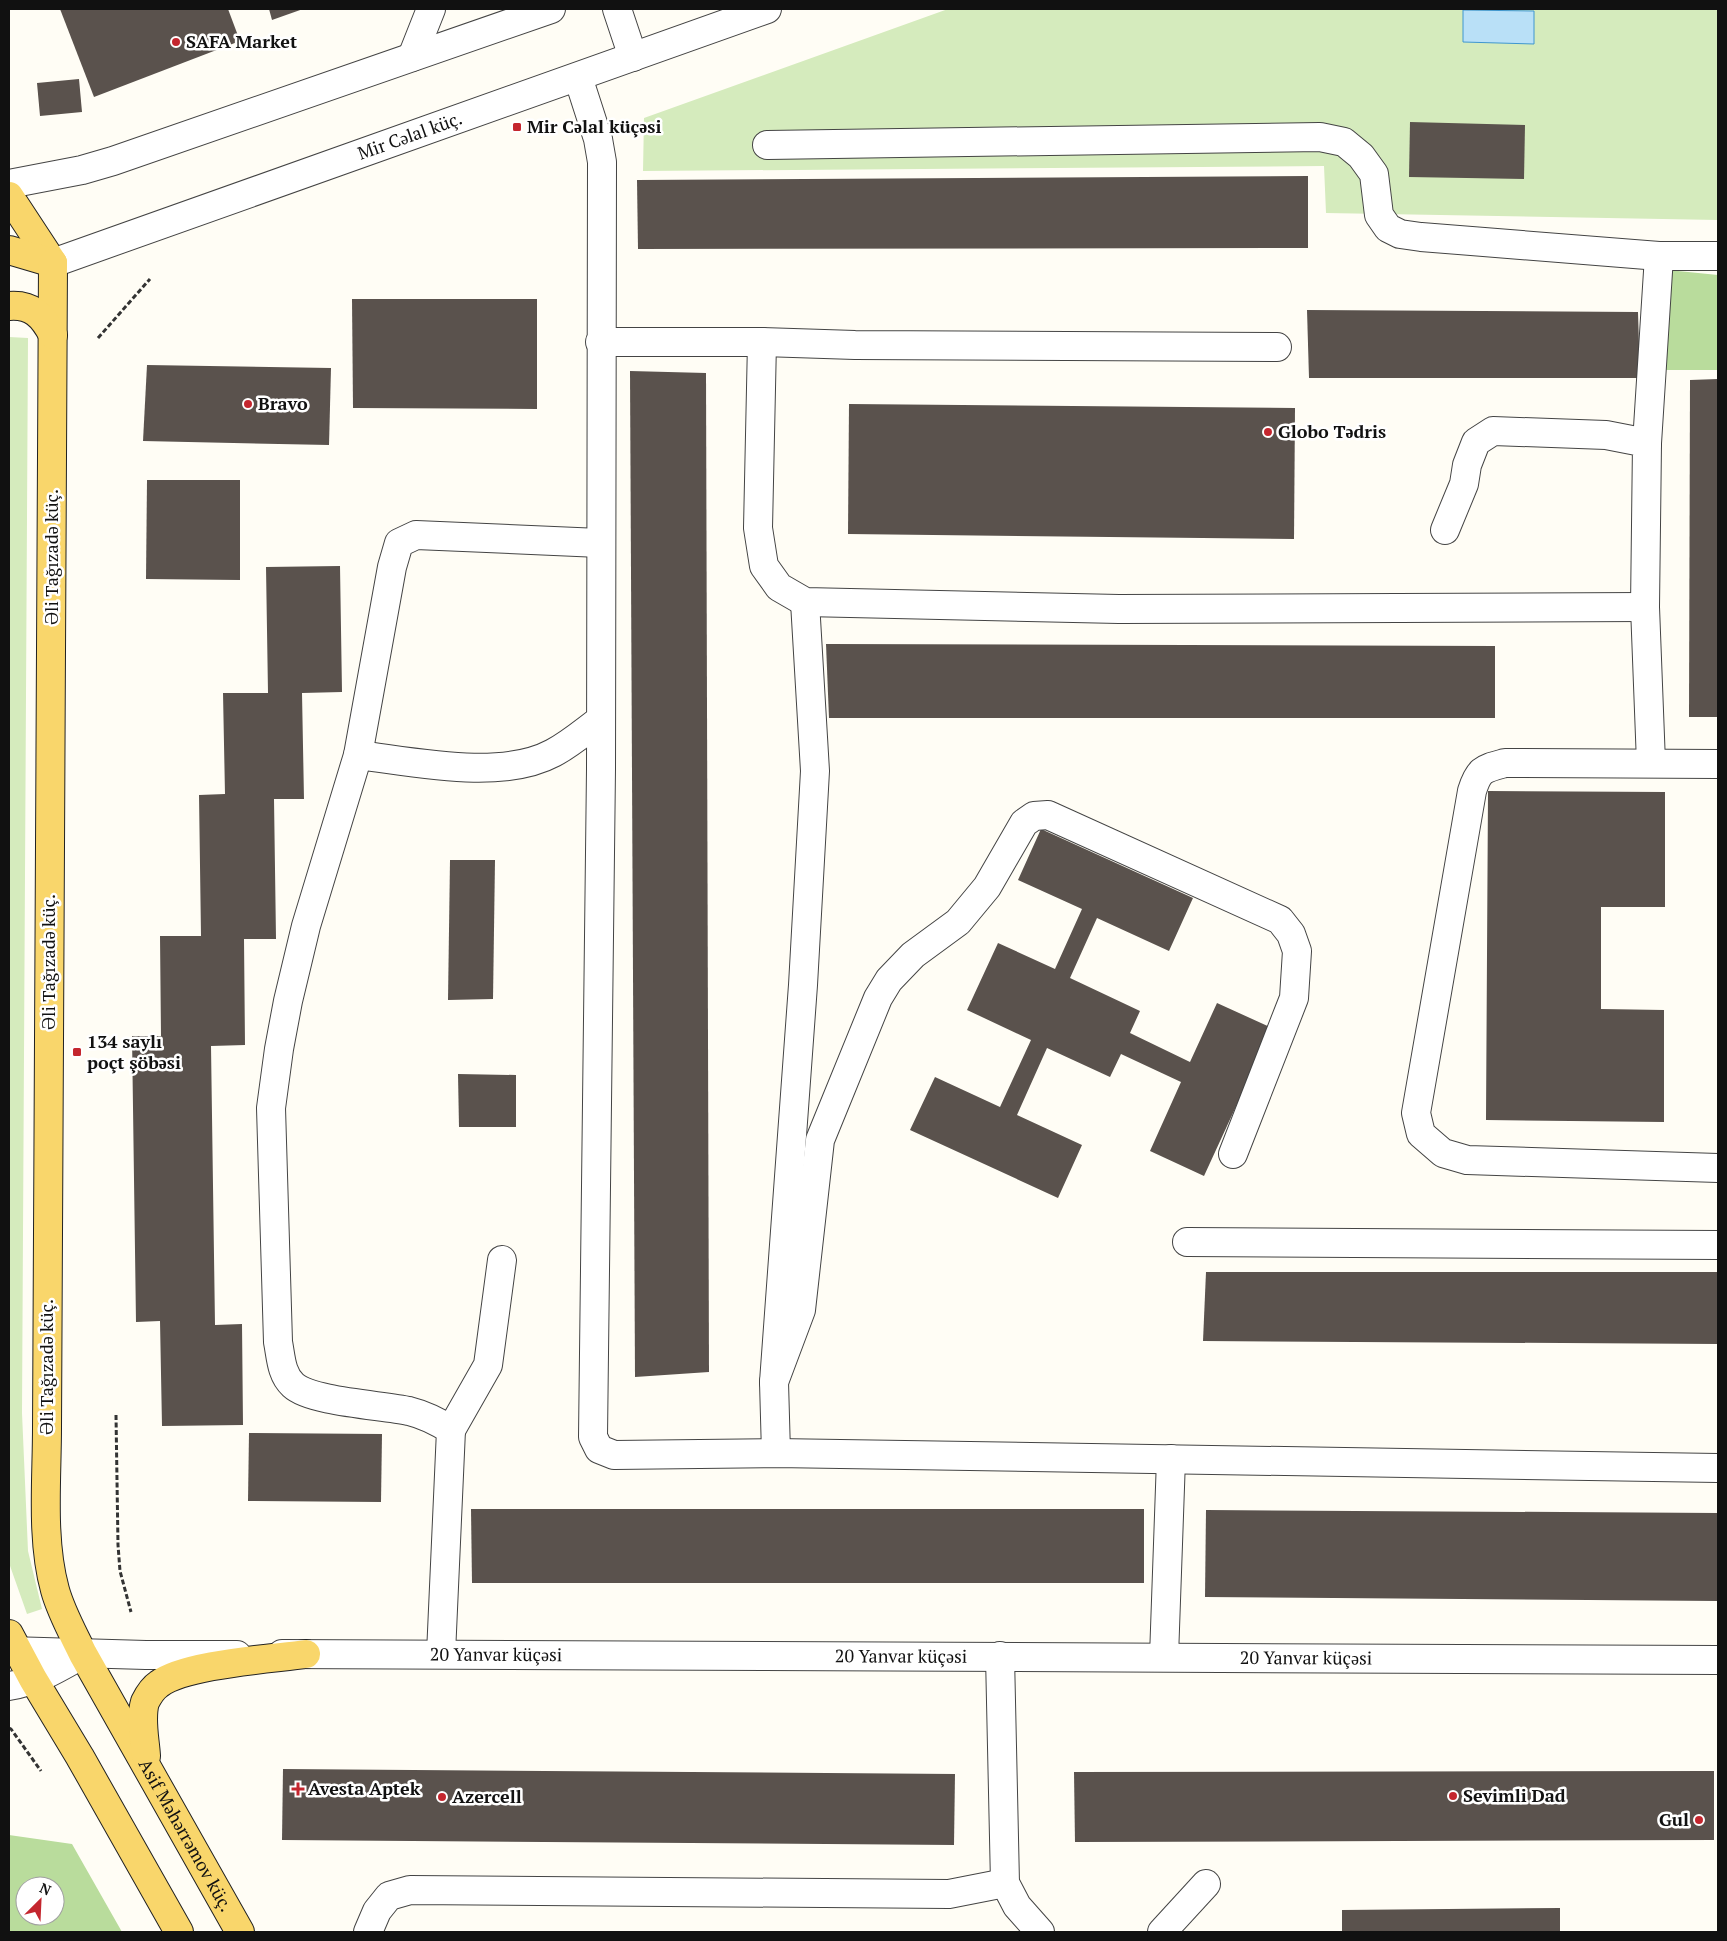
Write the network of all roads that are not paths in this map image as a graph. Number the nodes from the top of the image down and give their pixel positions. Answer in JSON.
{"nodes":[{"id":1,"x":431,"y":9,"type":"edge"},
{"id":2,"x":551,"y":9,"type":"edge"},
{"id":3,"x":617,"y":9,"type":"edge"},
{"id":4,"x":767,"y":9,"type":"edge"},
{"id":5,"x":412,"y":57,"type":"junction"},
{"id":6,"x":633,"y":57,"type":"junction"},
{"id":7,"x":578,"y":77,"type":"junction"},
{"id":8,"x":767,"y":145,"type":"dead end"},
{"id":9,"x":9,"y":184,"type":"edge"},
{"id":10,"x":9,"y":196,"type":"edge"},
{"id":11,"x":9,"y":250,"type":"edge"},
{"id":12,"x":1659,"y":256,"type":"junction"},
{"id":13,"x":1718,"y":256,"type":"edge"},
{"id":14,"x":53,"y":264,"type":"junction"},
{"id":15,"x":9,"y":306,"type":"edge"},
{"id":16,"x":53,"y":335,"type":"junction"},
{"id":17,"x":600,"y":342,"type":"junction"},
{"id":18,"x":762,"y":342,"type":"junction"},
{"id":19,"x":1277,"y":348,"type":"dead end"},
{"id":20,"x":1647,"y":443,"type":"junction"},
{"id":21,"x":1445,"y":530,"type":"dead end"},
{"id":22,"x":600,"y":543,"type":"junction"},
{"id":23,"x":805,"y":602,"type":"junction"},
{"id":24,"x":1645,"y":607,"type":"junction"},
{"id":25,"x":600,"y":720,"type":"junction"},
{"id":26,"x":358,"y":755,"type":"junction"},
{"id":27,"x":1651,"y":763,"type":"junction"},
{"id":28,"x":1718,"y":764,"type":"edge"},
{"id":29,"x":1233,"y":1154,"type":"dead end"},
{"id":30,"x":1718,"y":1168,"type":"edge"},
{"id":31,"x":1187,"y":1242,"type":"dead end"},
{"id":32,"x":1718,"y":1245,"type":"edge"},
{"id":33,"x":502,"y":1260,"type":"dead end"},
{"id":34,"x":774,"y":1382,"type":"junction"},
{"id":35,"x":451,"y":1430,"type":"junction"},
{"id":36,"x":776,"y":1453,"type":"junction"},
{"id":37,"x":1171,"y":1459,"type":"junction"},
{"id":38,"x":1718,"y":1468,"type":"edge"},
{"id":39,"x":12,"y":1646,"type":"edge"},
{"id":40,"x":83,"y":1654,"type":"junction"},
{"id":41,"x":306,"y":1654,"type":"junction"},
{"id":42,"x":441,"y":1654,"type":"junction"},
{"id":43,"x":1000,"y":1656,"type":"junction"},
{"id":44,"x":1164,"y":1658,"type":"junction"},
{"id":45,"x":1718,"y":1660,"type":"edge"},
{"id":46,"x":21,"y":1682,"type":"edge"},
{"id":47,"x":131,"y":1738,"type":"joint"},
{"id":48,"x":146,"y":1765,"type":"junction"},
{"id":49,"x":1005,"y":1883,"type":"junction"},
{"id":50,"x":1206,"y":1884,"type":"dead end"},
{"id":51,"x":179,"y":1932,"type":"edge"},
{"id":52,"x":240,"y":1932,"type":"edge"},
{"id":53,"x":368,"y":1932,"type":"edge"},
{"id":54,"x":1040,"y":1932,"type":"edge"},
{"id":55,"x":1162,"y":1932,"type":"edge"}],
"edges":[{"from":1,"to":5,"type":"street"},
{"from":2,"to":5,"type":"street"},
{"from":3,"to":6,"type":"street"},
{"from":4,"to":6,"type":"street","name":"Mir Cəlal küç."},
{"from":5,"to":9,"type":"street"},
{"from":6,"to":7,"type":"street","name":"Mir Cəlal küç."},
{"from":7,"to":14,"type":"street","name":"Mir Cəlal küç."},
{"from":7,"to":17,"type":"street"},
{"from":8,"to":12,"type":"street"},
{"from":10,"to":14,"type":"main road"},
{"from":11,"to":14,"type":"main road"},
{"from":12,"to":13,"type":"street"},
{"from":12,"to":20,"type":"street"},
{"from":14,"to":16,"type":"main road","name":"Əli Tağızadə küç."},
{"from":15,"to":16,"type":"main road"},
{"from":16,"to":40,"type":"main road","name":"Əli Tağızadə küç."},
{"from":17,"to":18,"type":"street"},
{"from":17,"to":22,"type":"street"},
{"from":18,"to":19,"type":"street"},
{"from":18,"to":23,"type":"street"},
{"from":20,"to":21,"type":"street"},
{"from":20,"to":24,"type":"street"},
{"from":22,"to":25,"type":"street"},
{"from":22,"to":26,"type":"street"},
{"from":23,"to":24,"type":"street"},
{"from":23,"to":34,"type":"street"},
{"from":24,"to":27,"type":"street"},
{"from":25,"to":26,"type":"street"},
{"from":25,"to":36,"type":"street"},
{"from":26,"to":35,"type":"street"},
{"from":27,"to":28,"type":"street"},
{"from":27,"to":30,"type":"street"},
{"from":29,"to":34,"type":"street"},
{"from":31,"to":32,"type":"street"},
{"from":33,"to":35,"type":"street"},
{"from":34,"to":36,"type":"street"},
{"from":35,"to":42,"type":"street"},
{"from":36,"to":37,"type":"street"},
{"from":37,"to":38,"type":"street"},
{"from":37,"to":44,"type":"street"},
{"from":39,"to":40,"type":"street","name":"20 Yanvar küçəsi"},
{"from":39,"to":46,"type":"main road"},
{"from":40,"to":41,"type":"street","name":"20 Yanvar küçəsi"},
{"from":40,"to":46,"type":"street"},
{"from":40,"to":47,"type":"main road","name":"Əli Tağızadə küç."},
{"from":41,"to":42,"type":"street","name":"20 Yanvar küçəsi"},
{"from":41,"to":48,"type":"main road"},
{"from":42,"to":43,"type":"street","name":"20 Yanvar küçəsi"},
{"from":43,"to":44,"type":"street","name":"20 Yanvar küçəsi"},
{"from":43,"to":49,"type":"street"},
{"from":44,"to":45,"type":"street","name":"20 Yanvar küçəsi"},
{"from":46,"to":51,"type":"main road"},
{"from":47,"to":48,"type":"main road","name":"Asif Məhərrəmov küç."},
{"from":48,"to":52,"type":"main road","name":"Asif Məhərrəmov küç."},
{"from":49,"to":53,"type":"street"},
{"from":49,"to":54,"type":"street"},
{"from":50,"to":55,"type":"street"}]}
